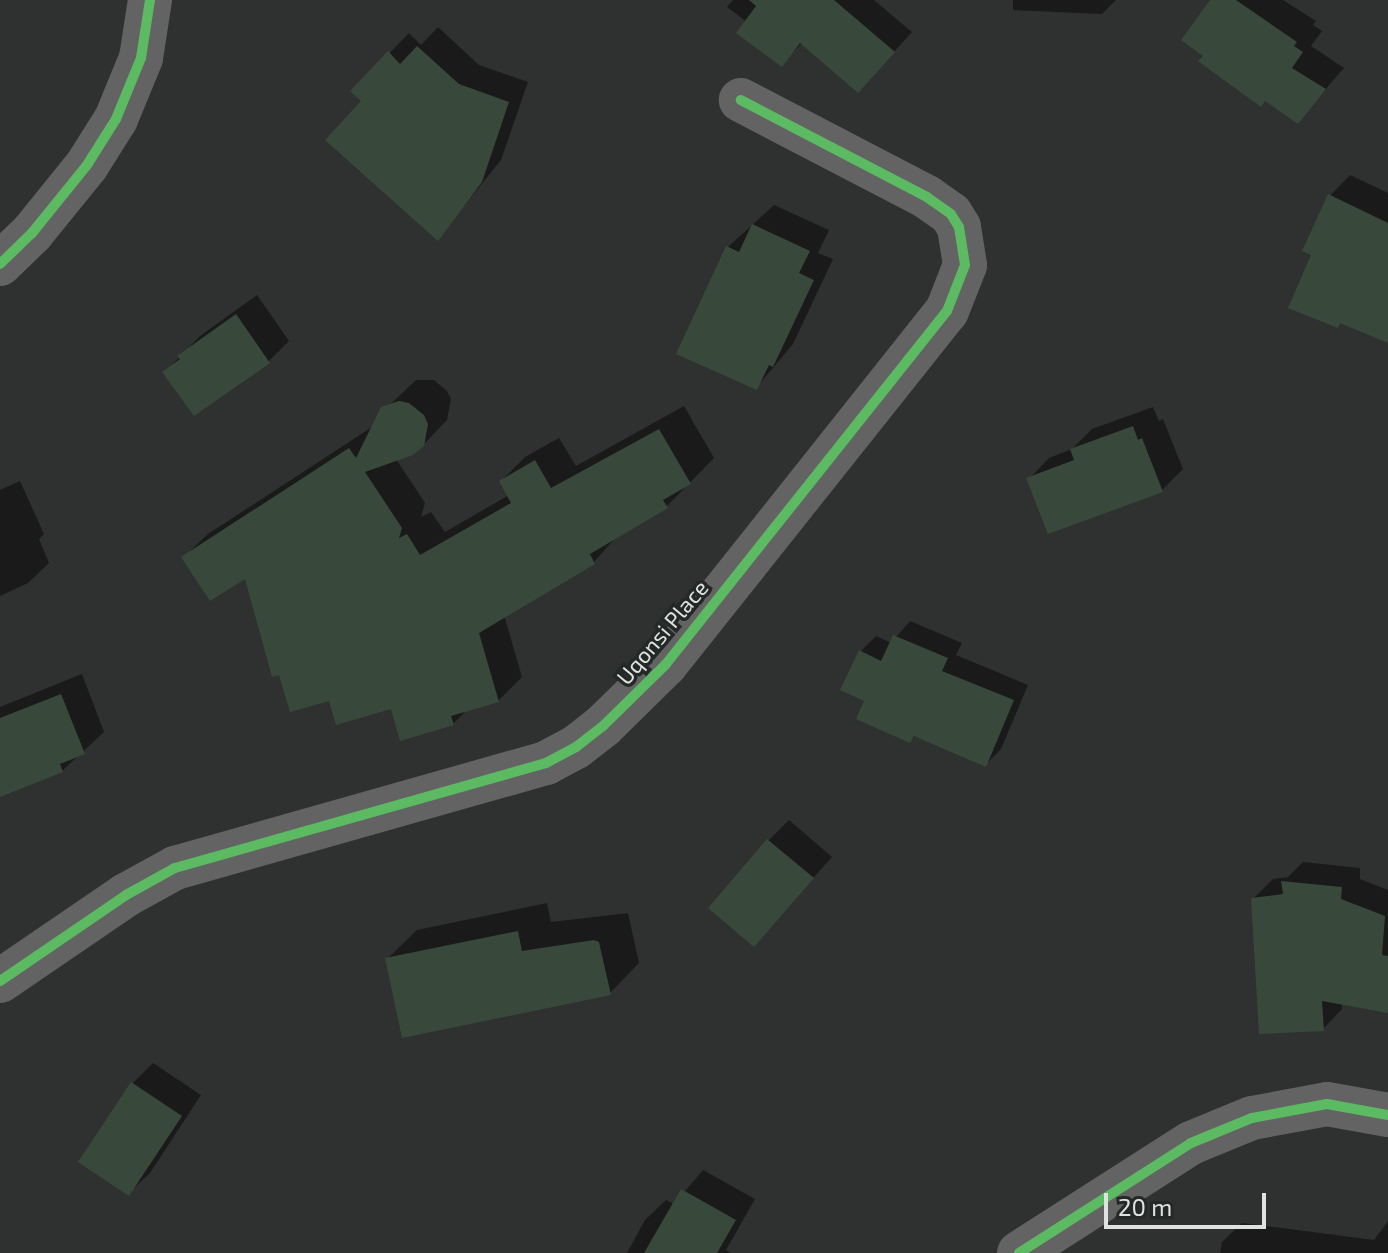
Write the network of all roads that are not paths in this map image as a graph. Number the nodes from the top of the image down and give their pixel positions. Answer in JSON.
{"nodes":[{"id":1,"x":150,"y":0,"type":"edge"},
{"id":2,"x":741,"y":100,"type":"dead end"},
{"id":3,"x":0,"y":264,"type":"edge"},
{"id":4,"x":0,"y":981,"type":"edge"},
{"id":5,"x":1388,"y":1115,"type":"edge"},
{"id":6,"x":1019,"y":1253,"type":"edge"}],
"edges":[{"from":1,"to":3,"type":"street"},
{"from":2,"to":4,"type":"street","name":"Uqonsi Place"},
{"from":5,"to":6,"type":"street"}]}
